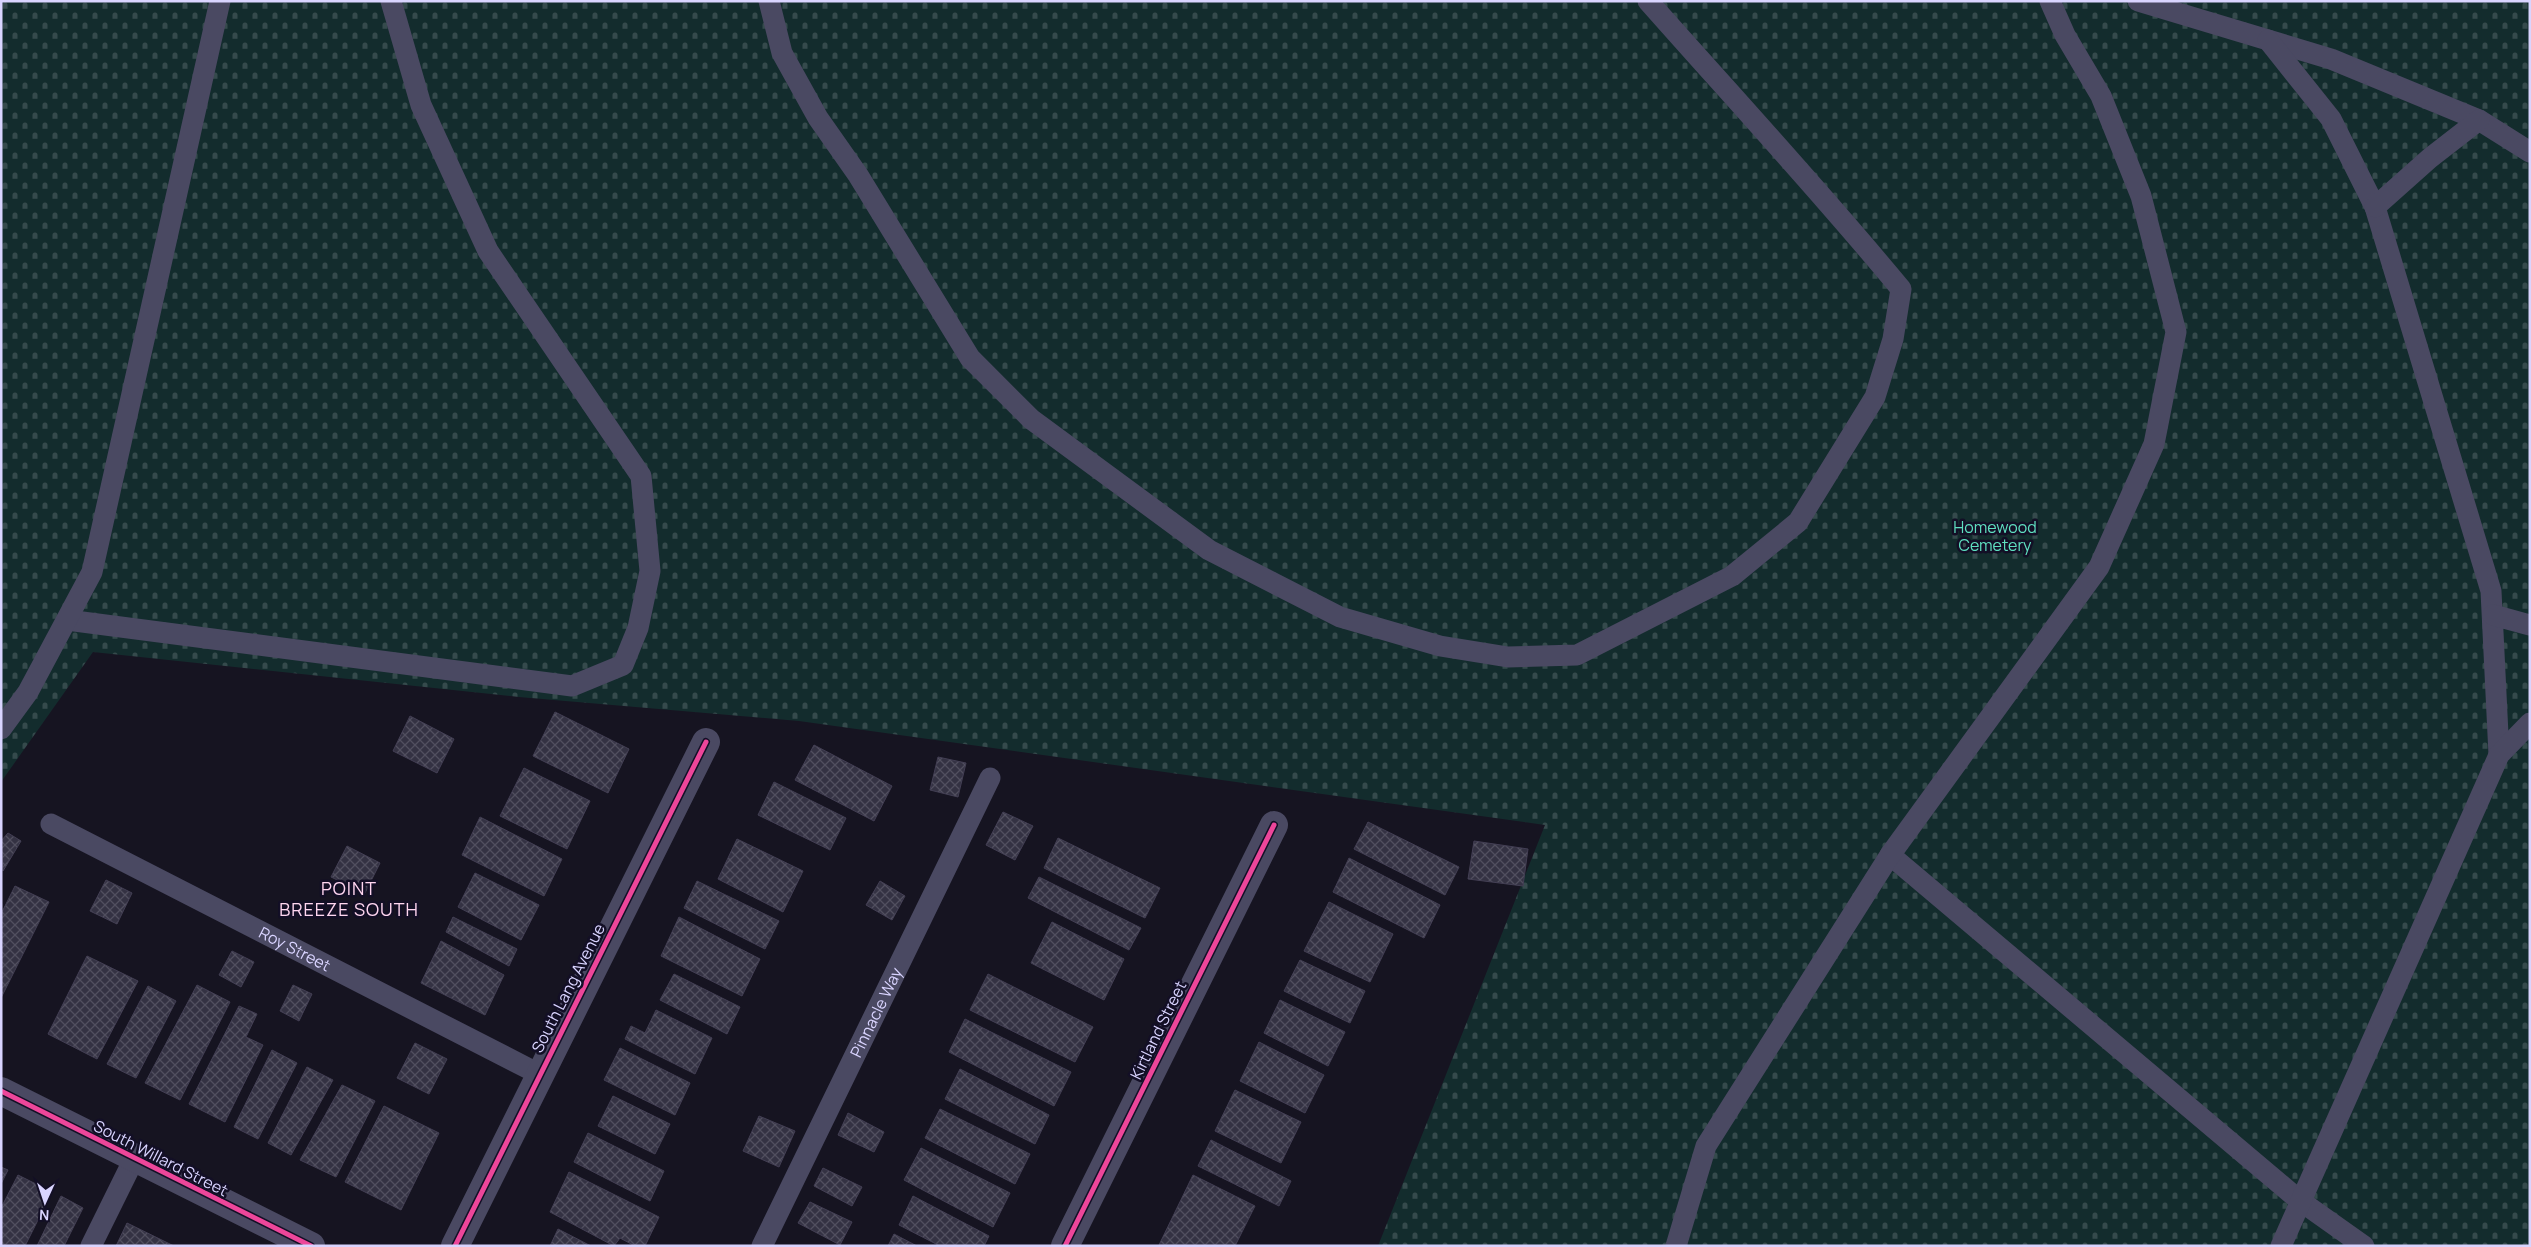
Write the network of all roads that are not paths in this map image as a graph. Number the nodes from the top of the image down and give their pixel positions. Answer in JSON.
{"nodes":[{"id":1,"x":220,"y":1,"type":"edge"},
{"id":2,"x":392,"y":1,"type":"edge"},
{"id":3,"x":769,"y":1,"type":"edge"},
{"id":4,"x":1648,"y":1,"type":"edge"},
{"id":5,"x":2050,"y":1,"type":"edge"},
{"id":6,"x":2138,"y":1,"type":"edge"},
{"id":7,"x":2268,"y":40,"type":"junction"},
{"id":8,"x":2479,"y":120,"type":"junction"},
{"id":9,"x":2530,"y":152,"type":"edge"},
{"id":10,"x":2375,"y":207,"type":"junction"},
{"id":11,"x":2493,"y":615,"type":"junction"},
{"id":12,"x":67,"y":620,"type":"junction"},
{"id":13,"x":2530,"y":625,"type":"edge"},
{"id":14,"x":2530,"y":723,"type":"edge"},
{"id":15,"x":1,"y":730,"type":"edge"},
{"id":16,"x":706,"y":742,"type":"dead end"},
{"id":17,"x":2500,"y":756,"type":"junction"},
{"id":18,"x":990,"y":778,"type":"dead end"},
{"id":19,"x":51,"y":824,"type":"dead end"},
{"id":20,"x":1274,"y":825,"type":"dead end"},
{"id":21,"x":1890,"y":855,"type":"junction"},
{"id":22,"x":539,"y":1074,"type":"junction"},
{"id":23,"x":1,"y":1091,"type":"edge"},
{"id":24,"x":134,"y":1159,"type":"junction"},
{"id":25,"x":2299,"y":1200,"type":"junction"},
{"id":26,"x":91,"y":1246,"type":"edge"},
{"id":27,"x":311,"y":1246,"type":"edge"},
{"id":28,"x":455,"y":1246,"type":"edge"},
{"id":29,"x":762,"y":1246,"type":"edge"},
{"id":30,"x":1065,"y":1246,"type":"edge"},
{"id":31,"x":1676,"y":1246,"type":"edge"},
{"id":32,"x":2281,"y":1246,"type":"edge"},
{"id":33,"x":2364,"y":1246,"type":"edge"}],
"edges":[{"from":1,"to":12,"type":"lane"},
{"from":2,"to":12,"type":"lane"},
{"from":3,"to":4,"type":"lane"},
{"from":5,"to":21,"type":"lane"},
{"from":6,"to":7,"type":"lane"},
{"from":7,"to":8,"type":"lane"},
{"from":7,"to":10,"type":"lane"},
{"from":8,"to":9,"type":"lane"},
{"from":8,"to":10,"type":"lane"},
{"from":10,"to":11,"type":"lane"},
{"from":11,"to":13,"type":"lane"},
{"from":11,"to":17,"type":"lane"},
{"from":12,"to":15,"type":"lane"},
{"from":14,"to":17,"type":"lane"},
{"from":16,"to":22,"type":"street","name":"South Lang Avenue"},
{"from":17,"to":25,"type":"lane"},
{"from":18,"to":29,"type":"lane","name":"Pinnacle Way"},
{"from":19,"to":22,"type":"lane","name":"Roy Street"},
{"from":20,"to":30,"type":"street","name":"Kirtland Street"},
{"from":21,"to":25,"type":"lane"},
{"from":21,"to":31,"type":"lane"},
{"from":22,"to":28,"type":"street","name":"South Lang Avenue"},
{"from":23,"to":24,"type":"street","name":"South Willard Street"},
{"from":24,"to":26,"type":"lane"},
{"from":24,"to":27,"type":"street","name":"South Willard Street"},
{"from":25,"to":32,"type":"lane"},
{"from":25,"to":33,"type":"lane"}]}
